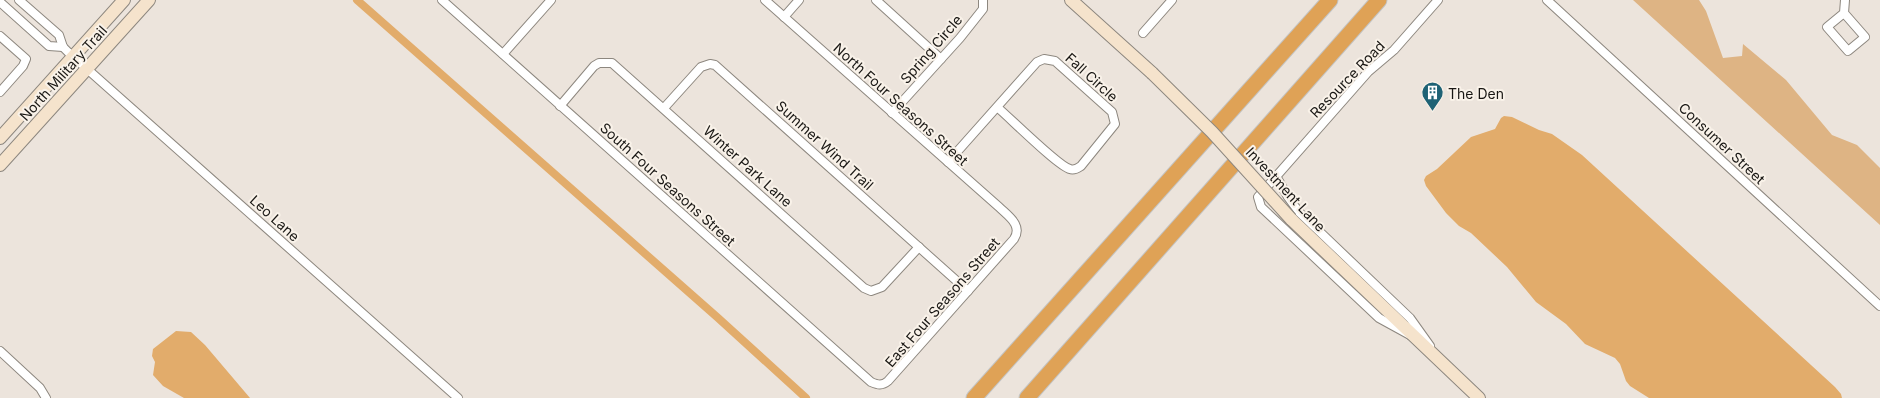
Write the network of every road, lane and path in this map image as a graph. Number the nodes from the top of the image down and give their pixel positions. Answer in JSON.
{"nodes":[{"id":1,"x":19,"y":0,"type":"edge"},
{"id":2,"x":124,"y":0,"type":"edge"},
{"id":3,"x":149,"y":0,"type":"edge"},
{"id":4,"x":442,"y":0,"type":"edge"},
{"id":5,"x":551,"y":0,"type":"edge"},
{"id":6,"x":765,"y":0,"type":"edge"},
{"id":7,"x":799,"y":0,"type":"edge"},
{"id":8,"x":876,"y":0,"type":"edge"},
{"id":9,"x":983,"y":0,"type":"edge"},
{"id":10,"x":1071,"y":0,"type":"edge"},
{"id":11,"x":1172,"y":0,"type":"edge"},
{"id":12,"x":1330,"y":0,"type":"edge"},
{"id":13,"x":1379,"y":0,"type":"edge"},
{"id":14,"x":1438,"y":0,"type":"edge"},
{"id":15,"x":1547,"y":0,"type":"edge"},
{"id":16,"x":1845,"y":0,"type":"edge"},
{"id":17,"x":0,"y":2,"type":"edge"},
{"id":18,"x":1844,"y":13,"type":"junction"},
{"id":19,"x":784,"y":17,"type":"junction"},
{"id":20,"x":1143,"y":33,"type":"dead end"},
{"id":21,"x":0,"y":36,"type":"edge"},
{"id":22,"x":63,"y":48,"type":"junction"},
{"id":23,"x":502,"y":54,"type":"junction"},
{"id":24,"x":73,"y":57,"type":"junction"},
{"id":25,"x":941,"y":59,"type":"junction"},
{"id":26,"x":87,"y":69,"type":"junction"},
{"id":27,"x":0,"y":92,"type":"edge"},
{"id":28,"x":560,"y":106,"type":"junction"},
{"id":29,"x":997,"y":107,"type":"junction"},
{"id":30,"x":664,"y":108,"type":"junction"},
{"id":31,"x":892,"y":113,"type":"junction"},
{"id":32,"x":1,"y":137,"type":"edge"},
{"id":33,"x":948,"y":162,"type":"junction"},
{"id":34,"x":0,"y":165,"type":"edge"},
{"id":35,"x":1276,"y":176,"type":"junction"},
{"id":36,"x":1018,"y":229,"type":"joint"},
{"id":37,"x":919,"y":247,"type":"junction"},
{"id":38,"x":968,"y":291,"type":"junction"},
{"id":39,"x":1880,"y":306,"type":"edge"},
{"id":40,"x":1419,"y":340,"type":"junction"},
{"id":41,"x":0,"y":351,"type":"edge"},
{"id":42,"x":1439,"y":358,"type":"junction"},
{"id":43,"x":879,"y":385,"type":"joint"},
{"id":44,"x":46,"y":398,"type":"edge"},
{"id":45,"x":458,"y":398,"type":"edge"},
{"id":46,"x":974,"y":398,"type":"edge"},
{"id":47,"x":1027,"y":398,"type":"edge"},
{"id":48,"x":1479,"y":398,"type":"edge"}],
"edges":[{"from":1,"to":22,"type":"street"},
{"from":2,"to":24,"type":"street","name":"North Military Trail"},
{"from":3,"to":26,"type":"street","name":"North Military Trail"},
{"from":4,"to":23,"type":"street","name":"South Four Seasons Street"},
{"from":5,"to":23,"type":"street"},
{"from":6,"to":19,"type":"street","name":"North Four Seasons Street"},
{"from":7,"to":19,"type":"street"},
{"from":8,"to":25,"type":"street"},
{"from":9,"to":25,"type":"street","name":"Spring Circle"},
{"from":10,"to":40,"type":"street","name":"Investment Lane","bridge":true},
{"from":11,"to":20,"type":"street"},
{"from":12,"to":46,"type":"highway"},
{"from":13,"to":47,"type":"highway"},
{"from":14,"to":35,"type":"street","name":"Resource Road"},
{"from":15,"to":39,"type":"street","name":"Consumer Street"},
{"from":16,"to":18,"type":"street"},
{"from":17,"to":22,"type":"street"},
{"from":18,"to":18,"type":"street"},
{"from":19,"to":31,"type":"street","name":"North Four Seasons Street"},
{"from":21,"to":27,"type":"street"},
{"from":22,"to":24,"type":"street","name":"Leo Lane"},
{"from":23,"to":28,"type":"street","name":"South Four Seasons Street"},
{"from":24,"to":26,"type":"street","name":"Leo Lane"},
{"from":24,"to":32,"type":"street","name":"North Military Trail"},
{"from":25,"to":31,"type":"street","name":"Spring Circle"},
{"from":26,"to":34,"type":"street","name":"North Military Trail"},
{"from":26,"to":45,"type":"street","name":"Leo Lane"},
{"from":28,"to":30,"type":"street","name":"Winter Park Lane"},
{"from":28,"to":43,"type":"street","name":"South Four Seasons Street"},
{"from":29,"to":29,"type":"street","name":"Fall Circle"},
{"from":29,"to":33,"type":"street","name":"Fall Circle"},
{"from":30,"to":37,"type":"street","name":"Winter Park Lane"},
{"from":30,"to":37,"type":"street","name":"Summer Wind Trail"},
{"from":31,"to":33,"type":"street","name":"North Four Seasons Street"},
{"from":33,"to":36,"type":"street","name":"North Four Seasons Street"},
{"from":35,"to":40,"type":"street","name":"Resource Road"},
{"from":35,"to":42,"type":"street"},
{"from":36,"to":38,"type":"street","name":"East Four Seasons Street"},
{"from":37,"to":38,"type":"street","name":"Summer Wind Trail"},
{"from":38,"to":43,"type":"street","name":"East Four Seasons Street"},
{"from":40,"to":42,"type":"street","name":"Investment Lane"},
{"from":41,"to":44,"type":"street"},
{"from":42,"to":48,"type":"street","name":"Investment Lane"}]}
